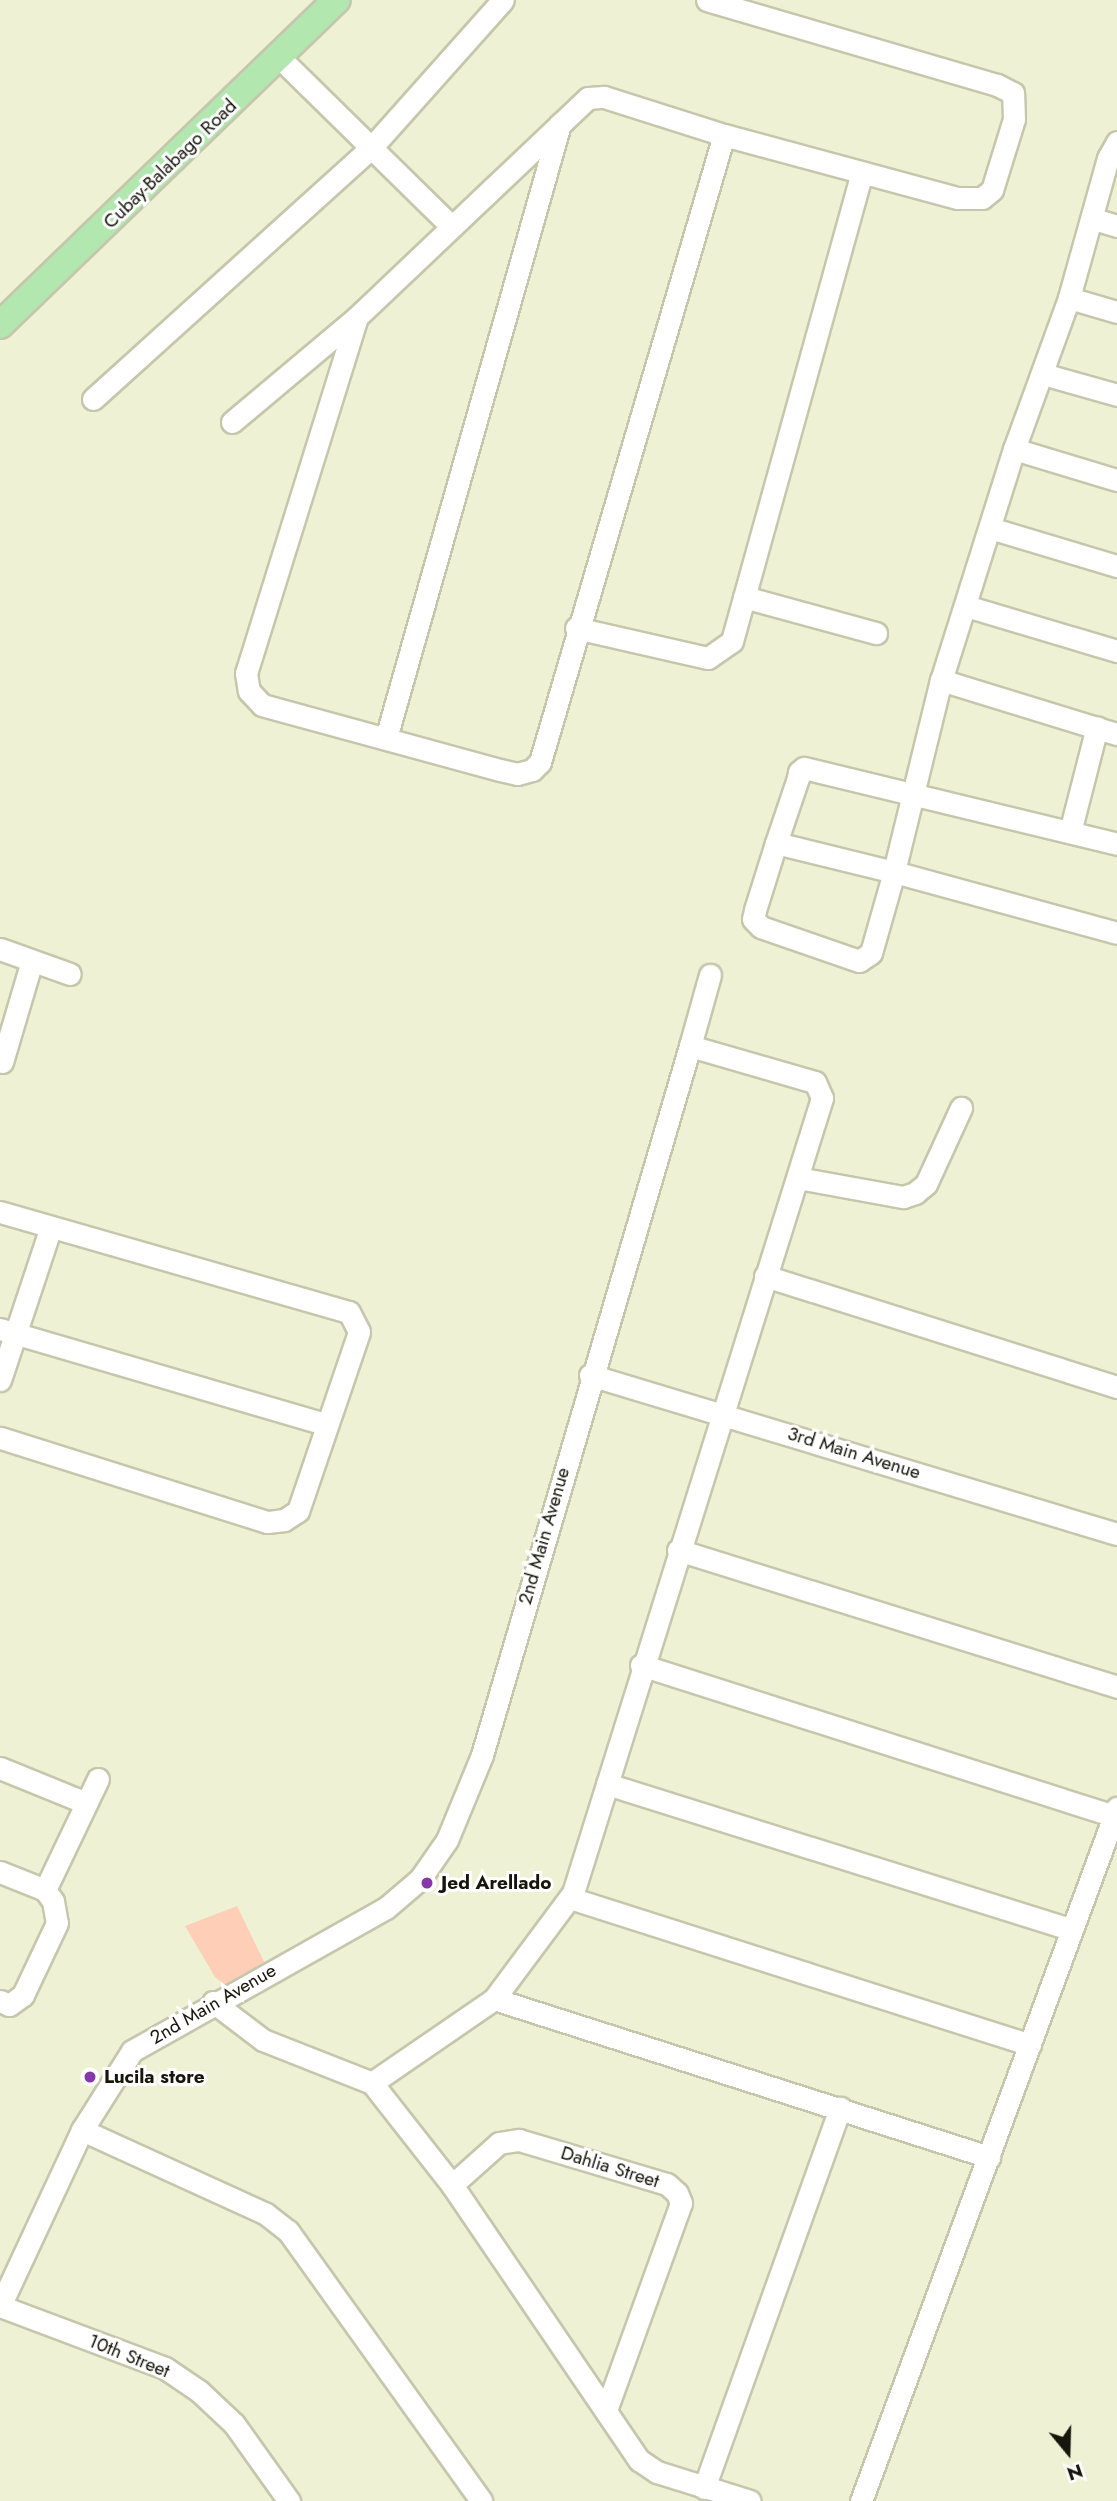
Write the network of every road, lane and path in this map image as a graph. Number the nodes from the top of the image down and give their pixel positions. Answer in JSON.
{"nodes":[{"id":1,"x":337,"y":0,"type":"edge"},
{"id":2,"x":503,"y":0,"type":"edge"},
{"id":3,"x":707,"y":0,"type":"edge"},
{"id":4,"x":279,"y":58,"type":"junction"},
{"id":5,"x":561,"y":122,"type":"junction"},
{"id":6,"x":724,"y":135,"type":"junction"},
{"id":7,"x":1117,"y":142,"type":"edge"},
{"id":8,"x":371,"y":148,"type":"junction"},
{"id":9,"x":862,"y":173,"type":"junction"},
{"id":10,"x":1094,"y":219,"type":"junction"},
{"id":11,"x":452,"y":226,"type":"junction"},
{"id":12,"x":1117,"y":226,"type":"edge"},
{"id":13,"x":1069,"y":298,"type":"junction"},
{"id":14,"x":1117,"y":312,"type":"edge"},
{"id":15,"x":357,"y":317,"type":"junction"},
{"id":16,"x":0,"y":325,"type":"edge"},
{"id":17,"x":1043,"y":374,"type":"junction"},
{"id":18,"x":1117,"y":395,"type":"edge"},
{"id":19,"x":93,"y":399,"type":"dead end"},
{"id":20,"x":232,"y":422,"type":"dead end"},
{"id":21,"x":1014,"y":449,"type":"junction"},
{"id":22,"x":1117,"y":480,"type":"edge"},
{"id":23,"x":990,"y":528,"type":"junction"},
{"id":24,"x":1117,"y":566,"type":"edge"},
{"id":25,"x":744,"y":597,"type":"junction"},
{"id":26,"x":965,"y":606,"type":"junction"},
{"id":27,"x":576,"y":628,"type":"junction"},
{"id":28,"x":876,"y":633,"type":"dead end"},
{"id":29,"x":1117,"y":651,"type":"edge"},
{"id":30,"x":942,"y":680,"type":"junction"},
{"id":31,"x":1107,"y":731,"type":"edge"},
{"id":32,"x":386,"y":738,"type":"junction"},
{"id":33,"x":915,"y":794,"type":"junction"},
{"id":34,"x":1070,"y":832,"type":"junction"},
{"id":35,"x":776,"y":843,"type":"junction"},
{"id":36,"x":1117,"y":844,"type":"edge"},
{"id":37,"x":894,"y":872,"type":"junction"},
{"id":38,"x":1117,"y":933,"type":"edge"},
{"id":39,"x":0,"y":949,"type":"edge"},
{"id":40,"x":32,"y":961,"type":"junction"},
{"id":41,"x":70,"y":974,"type":"dead end"},
{"id":42,"x":709,"y":975,"type":"dead end"},
{"id":43,"x":690,"y":1046,"type":"junction"},
{"id":44,"x":2,"y":1062,"type":"dead end"},
{"id":45,"x":961,"y":1108,"type":"dead end"},
{"id":46,"x":798,"y":1178,"type":"junction"},
{"id":47,"x":0,"y":1212,"type":"edge"},
{"id":48,"x":51,"y":1227,"type":"junction"},
{"id":49,"x":765,"y":1276,"type":"junction"},
{"id":50,"x":7,"y":1331,"type":"edge"},
{"id":51,"x":590,"y":1376,"type":"junction"},
{"id":52,"x":0,"y":1380,"type":"edge"},
{"id":53,"x":1117,"y":1387,"type":"edge"},
{"id":54,"x":721,"y":1413,"type":"junction"},
{"id":55,"x":324,"y":1424,"type":"junction"},
{"id":56,"x":0,"y":1438,"type":"edge"},
{"id":57,"x":1117,"y":1534,"type":"edge"},
{"id":58,"x":678,"y":1550,"type":"junction"},
{"id":59,"x":641,"y":1665,"type":"junction"},
{"id":60,"x":1117,"y":1687,"type":"edge"},
{"id":61,"x":0,"y":1768,"type":"edge"},
{"id":62,"x":98,"y":1779,"type":"dead end"},
{"id":63,"x":607,"y":1784,"type":"junction"},
{"id":64,"x":86,"y":1804,"type":"junction"},
{"id":65,"x":1116,"y":1812,"type":"edge"},
{"id":66,"x":0,"y":1872,"type":"edge"},
{"id":67,"x":44,"y":1890,"type":"junction"},
{"id":68,"x":570,"y":1898,"type":"junction"},
{"id":69,"x":1072,"y":1930,"type":"junction"},
{"id":70,"x":494,"y":1999,"type":"junction"},
{"id":71,"x":0,"y":2001,"type":"edge"},
{"id":72,"x":213,"y":2002,"type":"junction"},
{"id":73,"x":1030,"y":2045,"type":"junction"},
{"id":74,"x":372,"y":2083,"type":"junction"},
{"id":75,"x":840,"y":2108,"type":"junction"},
{"id":76,"x":82,"y":2130,"type":"junction"},
{"id":77,"x":989,"y":2158,"type":"junction"},
{"id":78,"x":452,"y":2185,"type":"junction"},
{"id":79,"x":0,"y":2306,"type":"edge"},
{"id":80,"x":606,"y":2410,"type":"junction"},
{"id":81,"x":704,"y":2488,"type":"junction"},
{"id":82,"x":289,"y":2501,"type":"edge"},
{"id":83,"x":481,"y":2501,"type":"edge"},
{"id":84,"x":750,"y":2501,"type":"edge"},
{"id":85,"x":861,"y":2501,"type":"edge"}],
"edges":[{"from":1,"to":4,"type":"main road","name":"Cubay-Balabago Road"},
{"from":2,"to":8,"type":"street"},
{"from":3,"to":9,"type":"street"},
{"from":4,"to":8,"type":"street"},
{"from":4,"to":16,"type":"main road","name":"Cubay-Balabago Road"},
{"from":5,"to":6,"type":"street"},
{"from":5,"to":11,"type":"street"},
{"from":5,"to":32,"type":"street"},
{"from":6,"to":9,"type":"street"},
{"from":6,"to":27,"type":"street"},
{"from":7,"to":10,"type":"street"},
{"from":8,"to":11,"type":"street"},
{"from":8,"to":19,"type":"street"},
{"from":9,"to":25,"type":"street"},
{"from":10,"to":12,"type":"street"},
{"from":10,"to":13,"type":"street"},
{"from":11,"to":15,"type":"street"},
{"from":13,"to":14,"type":"street"},
{"from":13,"to":17,"type":"street"},
{"from":15,"to":20,"type":"street"},
{"from":15,"to":32,"type":"street"},
{"from":17,"to":18,"type":"street"},
{"from":17,"to":21,"type":"street"},
{"from":21,"to":22,"type":"street"},
{"from":21,"to":23,"type":"street"},
{"from":23,"to":24,"type":"street"},
{"from":23,"to":26,"type":"street"},
{"from":25,"to":27,"type":"street"},
{"from":25,"to":28,"type":"street"},
{"from":26,"to":29,"type":"street"},
{"from":26,"to":30,"type":"street"},
{"from":27,"to":32,"type":"street"},
{"from":30,"to":31,"type":"street"},
{"from":30,"to":33,"type":"street"},
{"from":31,"to":34,"type":"street"},
{"from":33,"to":34,"type":"street"},
{"from":33,"to":35,"type":"street"},
{"from":33,"to":37,"type":"street"},
{"from":34,"to":36,"type":"street"},
{"from":35,"to":37,"type":"street"},
{"from":35,"to":37,"type":"street"},
{"from":37,"to":38,"type":"street"},
{"from":39,"to":40,"type":"street"},
{"from":40,"to":41,"type":"street"},
{"from":40,"to":44,"type":"street"},
{"from":42,"to":43,"type":"street","name":"2nd Main Avenue"},
{"from":43,"to":46,"type":"street"},
{"from":43,"to":51,"type":"street","name":"2nd Main Avenue"},
{"from":45,"to":46,"type":"street"},
{"from":46,"to":49,"type":"street"},
{"from":47,"to":48,"type":"street"},
{"from":48,"to":50,"type":"street"},
{"from":48,"to":55,"type":"street"},
{"from":49,"to":53,"type":"street"},
{"from":49,"to":54,"type":"street"},
{"from":50,"to":52,"type":"street"},
{"from":50,"to":55,"type":"street"},
{"from":51,"to":54,"type":"street","name":"3rd Main Avenue"},
{"from":51,"to":72,"type":"street","name":"2nd Main Avenue"},
{"from":54,"to":57,"type":"street","name":"3rd Main Avenue"},
{"from":54,"to":58,"type":"street"},
{"from":55,"to":56,"type":"street"},
{"from":58,"to":59,"type":"street"},
{"from":58,"to":60,"type":"street"},
{"from":59,"to":63,"type":"street"},
{"from":59,"to":65,"type":"street"},
{"from":61,"to":64,"type":"street"},
{"from":62,"to":64,"type":"street"},
{"from":63,"to":68,"type":"street"},
{"from":63,"to":69,"type":"street"},
{"from":64,"to":67,"type":"street"},
{"from":65,"to":69,"type":"street"},
{"from":66,"to":67,"type":"street"},
{"from":67,"to":71,"type":"street"},
{"from":68,"to":70,"type":"street"},
{"from":68,"to":73,"type":"street"},
{"from":69,"to":73,"type":"street"},
{"from":70,"to":74,"type":"street"},
{"from":70,"to":75,"type":"street"},
{"from":72,"to":74,"type":"street"},
{"from":72,"to":76,"type":"street","name":"2nd Main Avenue"},
{"from":73,"to":77,"type":"street"},
{"from":74,"to":78,"type":"street"},
{"from":75,"to":77,"type":"street"},
{"from":75,"to":81,"type":"street"},
{"from":76,"to":79,"type":"street","name":"2nd Main Avenue"},
{"from":76,"to":83,"type":"street"},
{"from":77,"to":85,"type":"street"},
{"from":78,"to":80,"type":"street"},
{"from":78,"to":80,"type":"street","name":"Dahlia Street"},
{"from":79,"to":82,"type":"street","name":"10th Street"},
{"from":80,"to":81,"type":"street"},
{"from":81,"to":84,"type":"street"}]}
